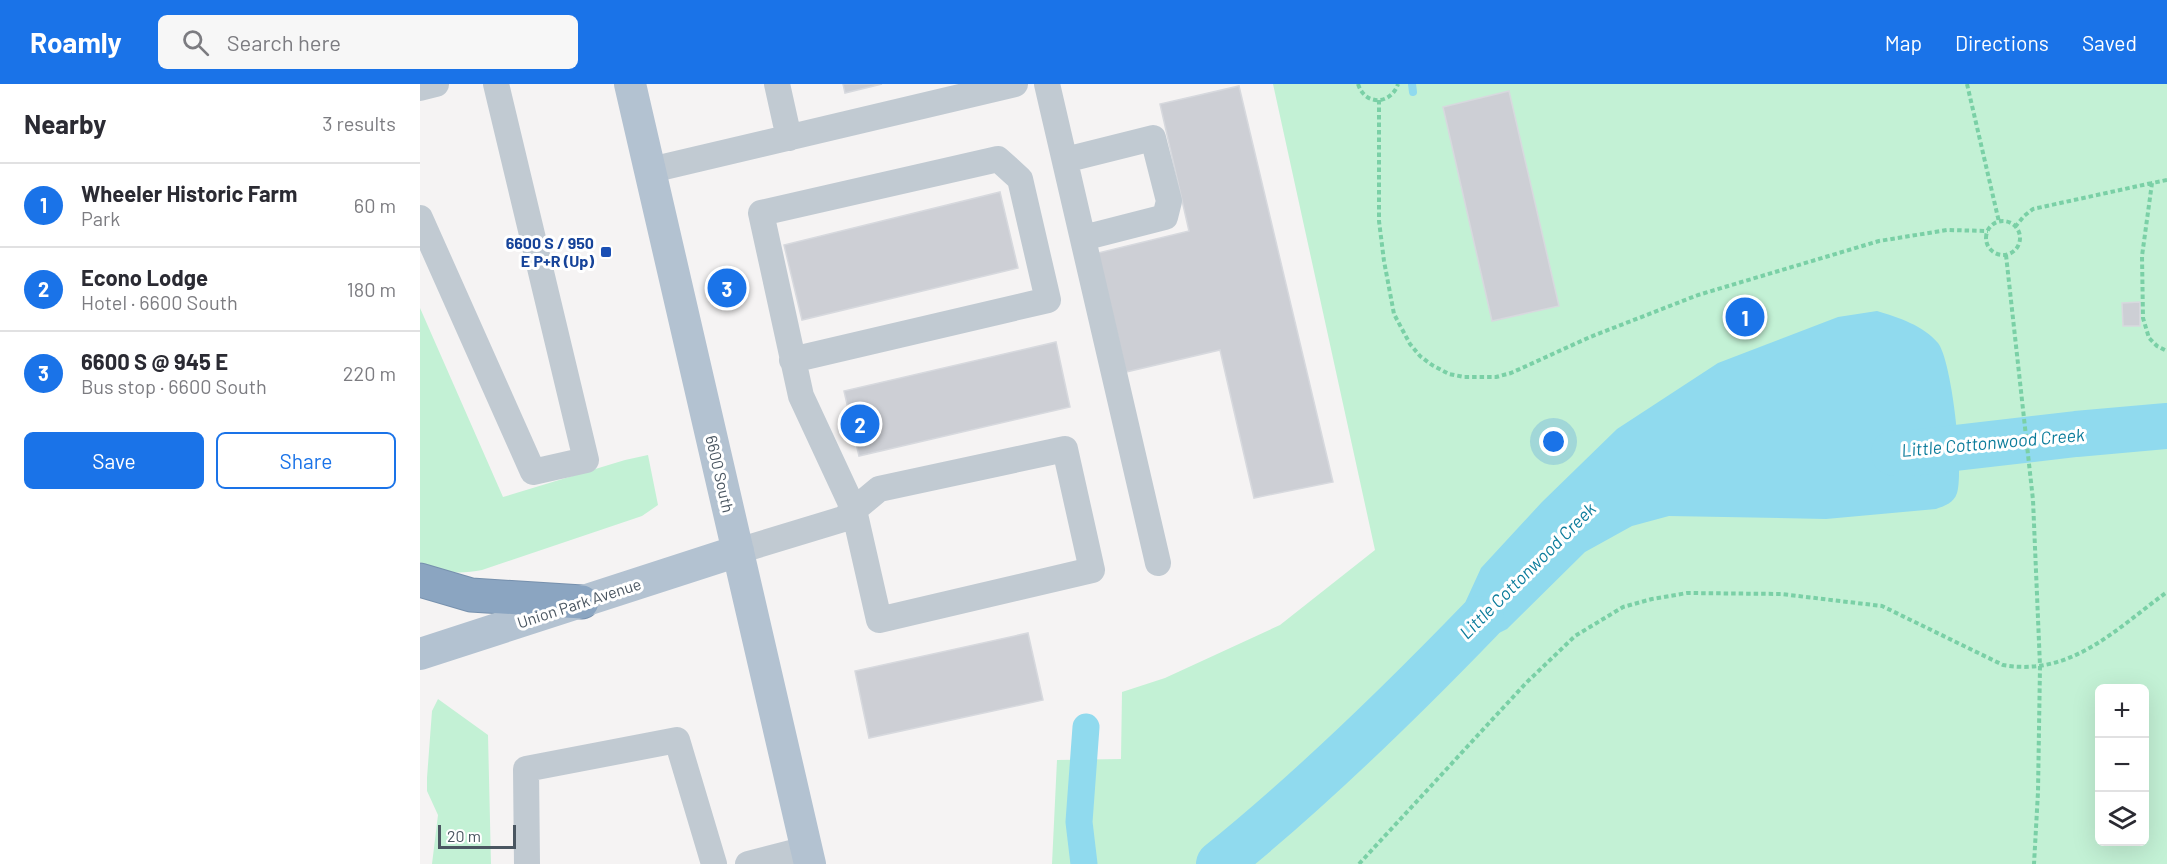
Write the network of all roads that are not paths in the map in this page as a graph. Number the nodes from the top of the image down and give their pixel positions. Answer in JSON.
{"nodes":[{"id":1,"x":436,"y":84,"type":"edge"},
{"id":2,"x":496,"y":84,"type":"edge"},
{"id":3,"x":630,"y":84,"type":"edge"},
{"id":4,"x":777,"y":84,"type":"edge"},
{"id":5,"x":1047,"y":84,"type":"edge"},
{"id":6,"x":1000,"y":86,"type":"edge"},
{"id":7,"x":420,"y":88,"type":"edge"},
{"id":8,"x":789,"y":138,"type":"junction"},
{"id":9,"x":1065,"y":160,"type":"junction"},
{"id":10,"x":651,"y":170,"type":"junction"},
{"id":11,"x":420,"y":218,"type":"edge"},
{"id":12,"x":1083,"y":238,"type":"junction"},
{"id":13,"x":792,"y":360,"type":"junction"},
{"id":14,"x":854,"y":510,"type":"junction"},
{"id":15,"x":738,"y":551,"type":"junction"},
{"id":16,"x":1158,"y":563,"type":"dead end"},
{"id":17,"x":420,"y":580,"type":"edge"},
{"id":18,"x":582,"y":602,"type":"junction"},
{"id":19,"x":420,"y":654,"type":"edge"},
{"id":20,"x":808,"y":857,"type":"edge"},
{"id":21,"x":527,"y":864,"type":"edge"},
{"id":22,"x":714,"y":864,"type":"edge"},
{"id":23,"x":748,"y":864,"type":"edge"}],
"edges":[{"from":1,"to":7,"type":"lane"},
{"from":2,"to":11,"type":"lane"},
{"from":3,"to":10,"type":"main road","name":"6600 South"},
{"from":4,"to":8,"type":"lane"},
{"from":5,"to":9,"type":"lane"},
{"from":6,"to":8,"type":"lane"},
{"from":8,"to":10,"type":"lane"},
{"from":9,"to":12,"type":"lane"},
{"from":9,"to":12,"type":"lane"},
{"from":10,"to":15,"type":"main road","name":"6600 South"},
{"from":12,"to":16,"type":"lane"},
{"from":13,"to":13,"type":"lane"},
{"from":13,"to":14,"type":"lane"},
{"from":14,"to":14,"type":"lane"},
{"from":14,"to":15,"type":"lane"},
{"from":15,"to":18,"type":"main road","name":"Union Park Avenue"},
{"from":15,"to":20,"type":"main road","name":"6600 South"},
{"from":17,"to":18,"type":"highway"},
{"from":18,"to":19,"type":"main road","name":"Union Park Avenue"},
{"from":20,"to":23,"type":"lane"},
{"from":21,"to":22,"type":"lane"}]}
